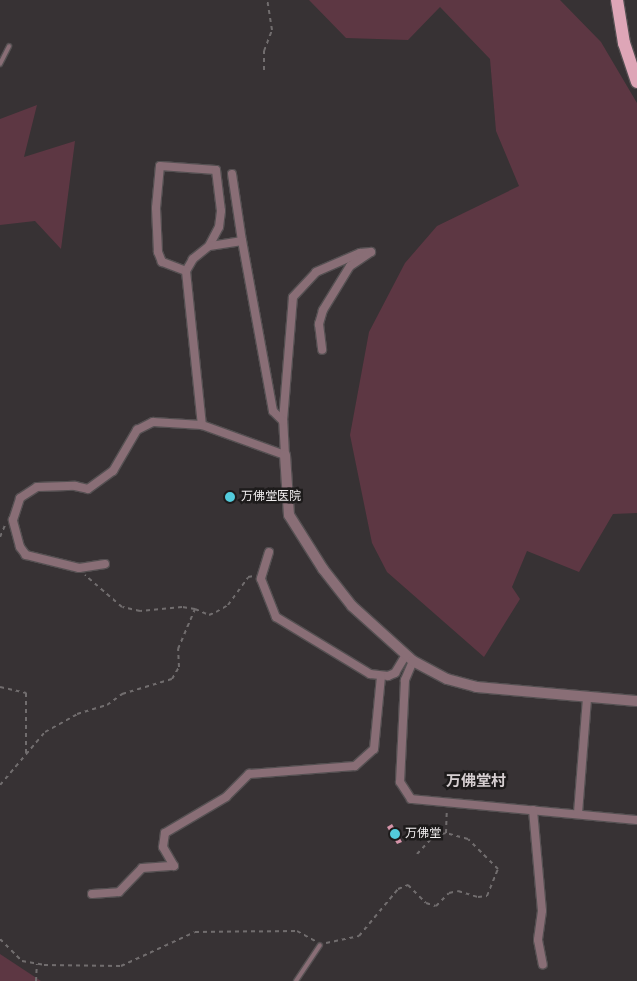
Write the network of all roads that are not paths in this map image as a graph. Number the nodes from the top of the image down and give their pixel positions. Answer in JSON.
{"nodes":[{"id":1,"x":617,"y":0,"type":"edge"},
{"id":2,"x":9,"y":46,"type":"dead end"},
{"id":3,"x":0,"y":64,"type":"edge"},
{"id":4,"x":637,"y":82,"type":"edge"},
{"id":5,"x":232,"y":174,"type":"dead end"},
{"id":6,"x":242,"y":241,"type":"junction"},
{"id":7,"x":208,"y":246,"type":"junction"},
{"id":8,"x":186,"y":271,"type":"junction"},
{"id":9,"x":322,"y":350,"type":"dead end"},
{"id":10,"x":283,"y":421,"type":"junction"},
{"id":11,"x":202,"y":425,"type":"junction"},
{"id":12,"x":285,"y":455,"type":"junction"},
{"id":13,"x":269,"y":552,"type":"dead end"},
{"id":14,"x":105,"y":564,"type":"dead end"},
{"id":15,"x":410,"y":658,"type":"junction"},
{"id":16,"x":381,"y":676,"type":"junction"},
{"id":17,"x":587,"y":698,"type":"junction"},
{"id":18,"x":637,"y":701,"type":"edge"},
{"id":19,"x":533,"y":810,"type":"junction"},
{"id":20,"x":578,"y":813,"type":"junction"},
{"id":21,"x":637,"y":820,"type":"edge"},
{"id":22,"x":92,"y":894,"type":"dead end"},
{"id":23,"x":320,"y":945,"type":"road end"},
{"id":24,"x":543,"y":965,"type":"dead end"},
{"id":25,"x":296,"y":981,"type":"edge"}],
"edges":[{"from":1,"to":4,"type":"main road"},
{"from":2,"to":3,"type":"lane"},
{"from":5,"to":6,"type":"street"},
{"from":6,"to":7,"type":"street"},
{"from":6,"to":10,"type":"street"},
{"from":7,"to":8,"type":"street"},
{"from":7,"to":8,"type":"street"},
{"from":8,"to":11,"type":"street"},
{"from":9,"to":10,"type":"street"},
{"from":10,"to":12,"type":"street"},
{"from":11,"to":12,"type":"street"},
{"from":11,"to":14,"type":"street"},
{"from":12,"to":15,"type":"street"},
{"from":13,"to":16,"type":"street"},
{"from":15,"to":16,"type":"street"},
{"from":15,"to":17,"type":"street"},
{"from":15,"to":19,"type":"street"},
{"from":16,"to":22,"type":"street"},
{"from":17,"to":18,"type":"street"},
{"from":17,"to":20,"type":"street"},
{"from":19,"to":20,"type":"street"},
{"from":19,"to":24,"type":"street"},
{"from":20,"to":21,"type":"street"},
{"from":23,"to":25,"type":"lane"}]}
